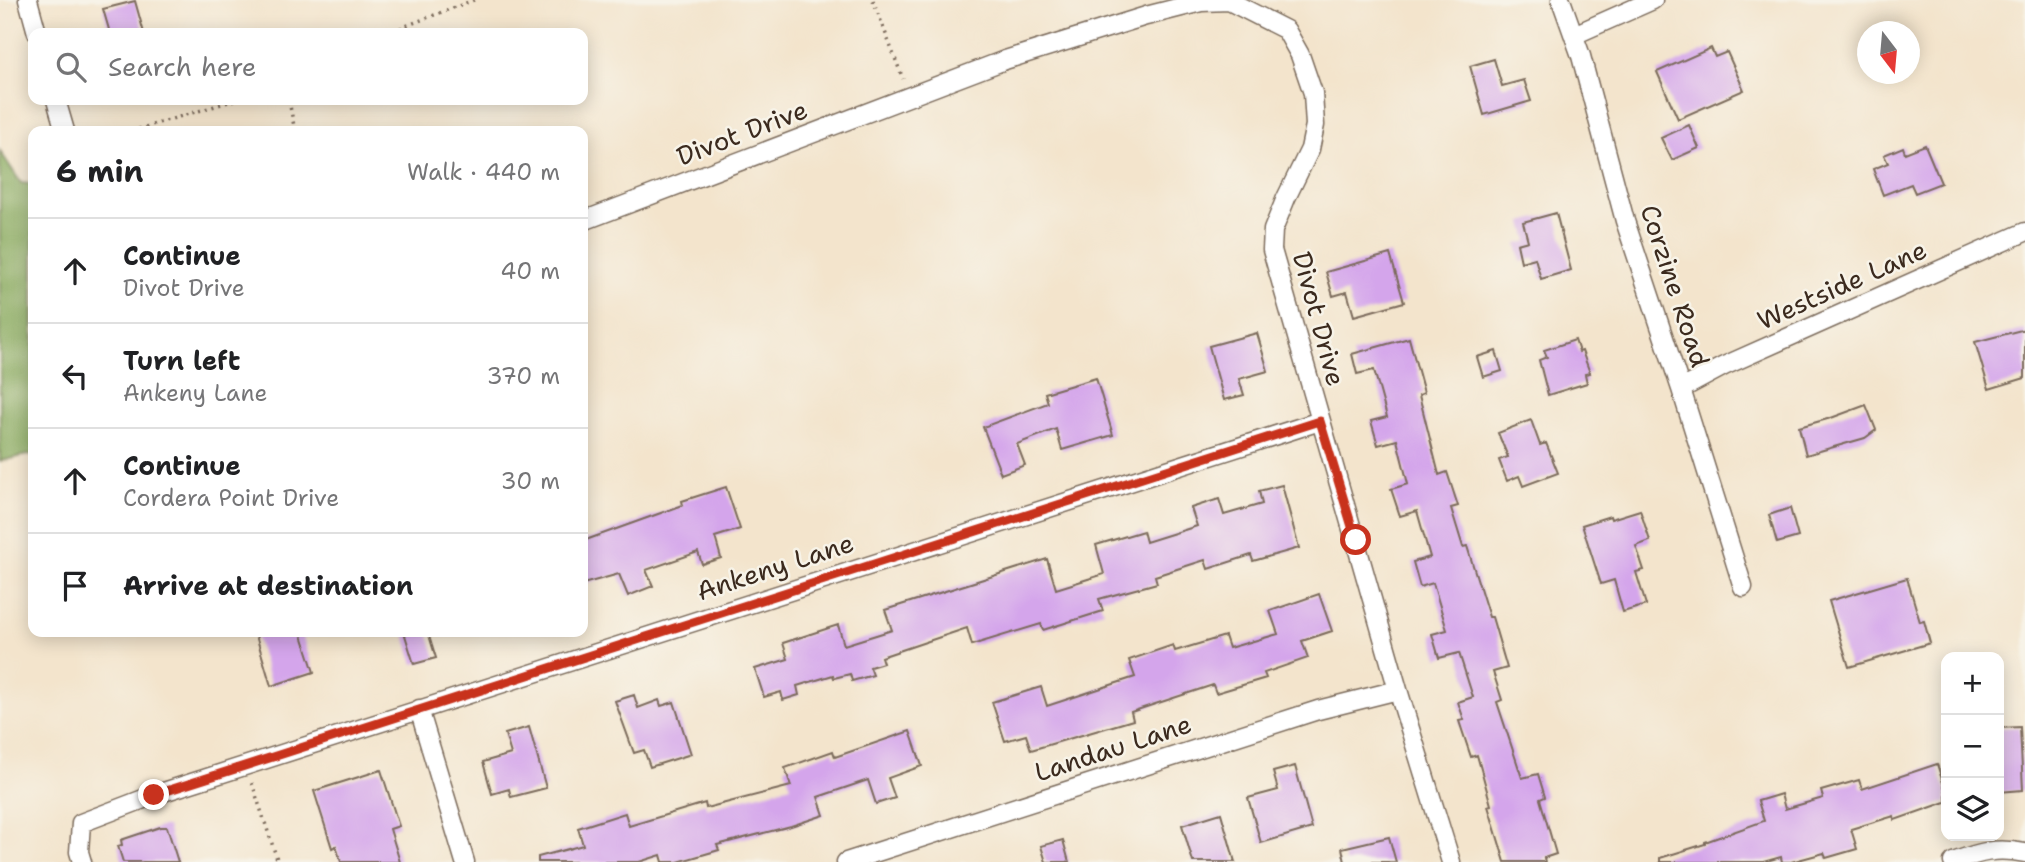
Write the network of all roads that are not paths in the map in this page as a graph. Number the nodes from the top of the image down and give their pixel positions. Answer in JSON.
{"nodes":[{"id":1,"x":27,"y":0,"type":"edge"},
{"id":2,"x":1561,"y":0,"type":"edge"},
{"id":3,"x":1653,"y":0,"type":"edge"},
{"id":4,"x":35,"y":28,"type":"edge"},
{"id":5,"x":1574,"y":35,"type":"junction"},
{"id":6,"x":57,"y":105,"type":"edge"},
{"id":7,"x":64,"y":126,"type":"edge"},
{"id":8,"x":588,"y":219,"type":"edge"},
{"id":9,"x":2025,"y":232,"type":"edge"},
{"id":10,"x":1681,"y":388,"type":"junction"},
{"id":11,"x":1320,"y":421,"type":"junction"},
{"id":12,"x":1743,"y":587,"type":"dead end"},
{"id":13,"x":1398,"y":690,"type":"junction"},
{"id":14,"x":419,"y":709,"type":"junction"},
{"id":15,"x":2025,"y":853,"type":"edge"},
{"id":16,"x":82,"y":862,"type":"edge"},
{"id":17,"x":465,"y":862,"type":"edge"},
{"id":18,"x":846,"y":862,"type":"edge"},
{"id":19,"x":1451,"y":862,"type":"edge"},
{"id":20,"x":1953,"y":862,"type":"edge"}],
"edges":[{"from":1,"to":4,"type":"street"},
{"from":2,"to":5,"type":"street","name":"Corzine Road"},
{"from":3,"to":5,"type":"street"},
{"from":5,"to":10,"type":"street","name":"Corzine Road"},
{"from":6,"to":7,"type":"street"},
{"from":8,"to":11,"type":"street","name":"Divot Drive"},
{"from":9,"to":10,"type":"street","name":"Westside Lane"},
{"from":10,"to":12,"type":"street","name":"Corzine Road"},
{"from":11,"to":13,"type":"street","name":"Divot Drive"},
{"from":11,"to":14,"type":"street","name":"Ankeny Lane"},
{"from":13,"to":18,"type":"street","name":"Landau Lane"},
{"from":13,"to":19,"type":"street","name":"Divot Drive"},
{"from":14,"to":16,"type":"street","name":"Ankeny Lane"},
{"from":14,"to":17,"type":"street"},
{"from":15,"to":20,"type":"street"}]}
